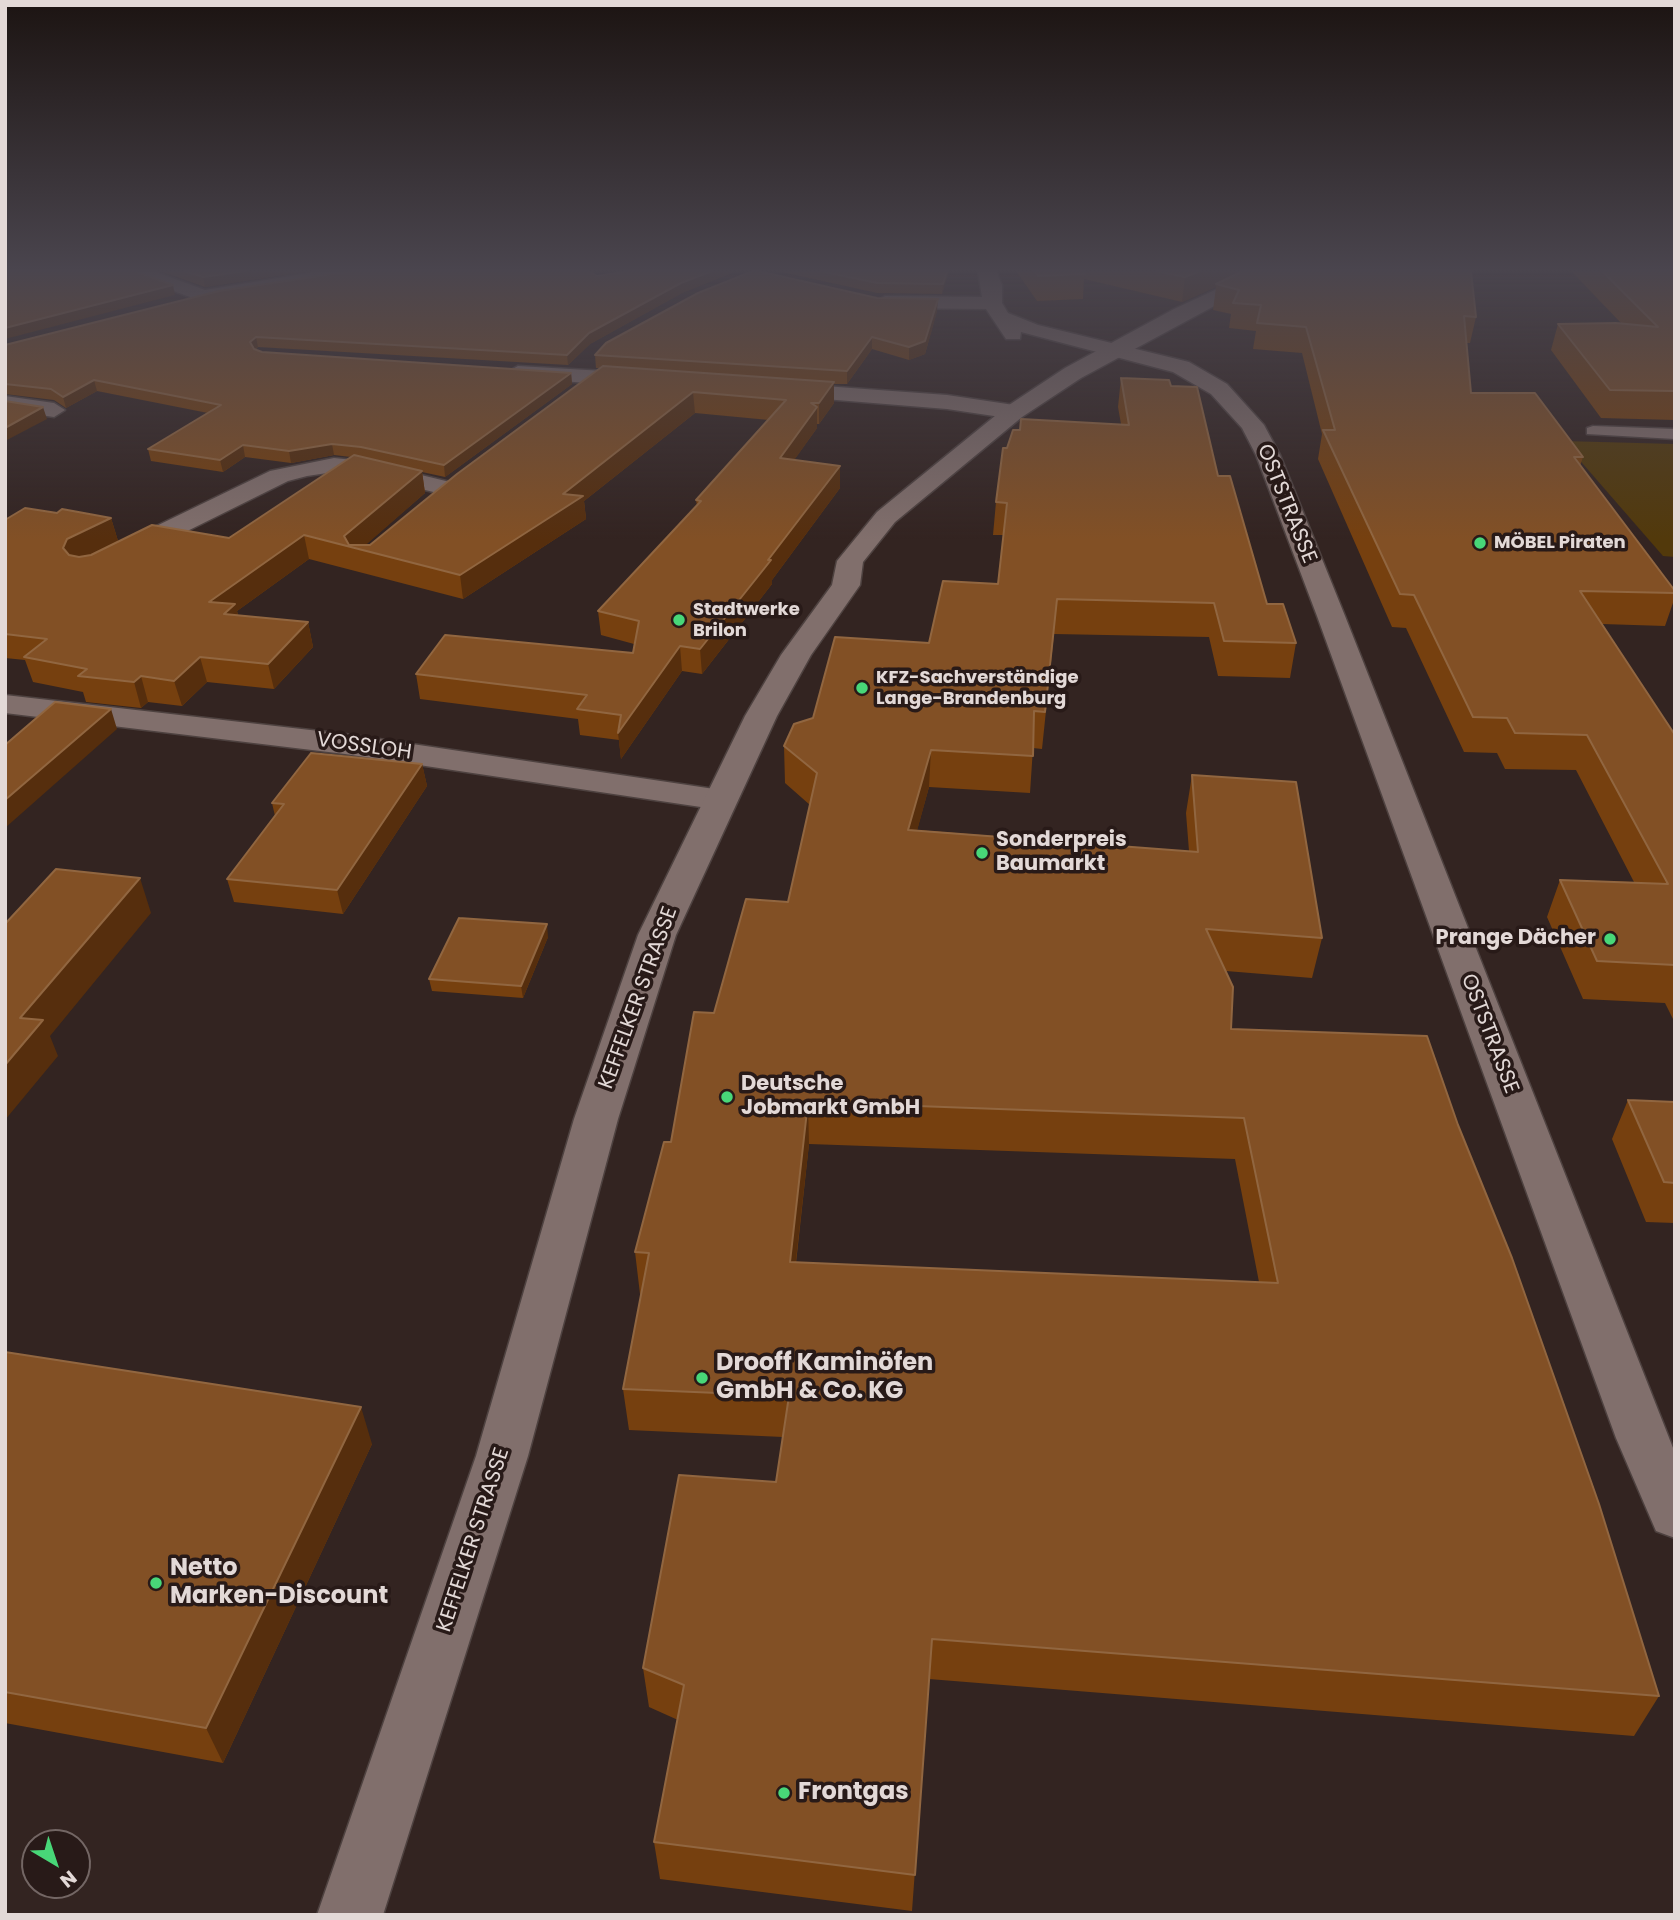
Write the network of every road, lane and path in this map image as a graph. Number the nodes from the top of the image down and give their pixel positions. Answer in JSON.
{"nodes":[{"id":1,"x":1095,"y":361,"type":"edge"},
{"id":2,"x":1115,"y":361,"type":"edge"},
{"id":3,"x":588,"y":369,"type":"junction"},
{"id":4,"x":493,"y":370,"type":"edge"},
{"id":5,"x":665,"y":382,"type":"edge"},
{"id":6,"x":758,"y":388,"type":"edge"},
{"id":7,"x":566,"y":402,"type":"edge"},
{"id":8,"x":5,"y":403,"type":"edge"},
{"id":9,"x":54,"y":410,"type":"dead end"},
{"id":10,"x":1014,"y":412,"type":"junction"},
{"id":11,"x":1593,"y":431,"type":"dead end"},
{"id":12,"x":1675,"y":433,"type":"edge"},
{"id":13,"x":471,"y":473,"type":"edge"},
{"id":14,"x":450,"y":489,"type":"junction"},
{"id":15,"x":429,"y":507,"type":"edge"},
{"id":16,"x":100,"y":564,"type":"edge"},
{"id":17,"x":5,"y":704,"type":"edge"},
{"id":18,"x":721,"y":800,"type":"junction"},
{"id":19,"x":1675,"y":1514,"type":"edge"},
{"id":20,"x":350,"y":1915,"type":"edge"}],
"edges":[{"from":1,"to":10,"type":"street","name":"KEFFELKER STRASSE"},
{"from":2,"to":19,"type":"street","name":"OSTSTRASSE"},
{"from":3,"to":4,"type":"street"},
{"from":3,"to":5,"type":"street"},
{"from":3,"to":7,"type":"street"},
{"from":6,"to":10,"type":"street"},
{"from":8,"to":9,"type":"street"},
{"from":10,"to":18,"type":"street","name":"KEFFELKER STRASSE"},
{"from":11,"to":12,"type":"lane"},
{"from":13,"to":14,"type":"street"},
{"from":14,"to":15,"type":"street"},
{"from":14,"to":16,"type":"street"},
{"from":17,"to":18,"type":"street","name":"VOSSLOH"},
{"from":18,"to":20,"type":"street","name":"KEFFELKER STRASSE"}]}
